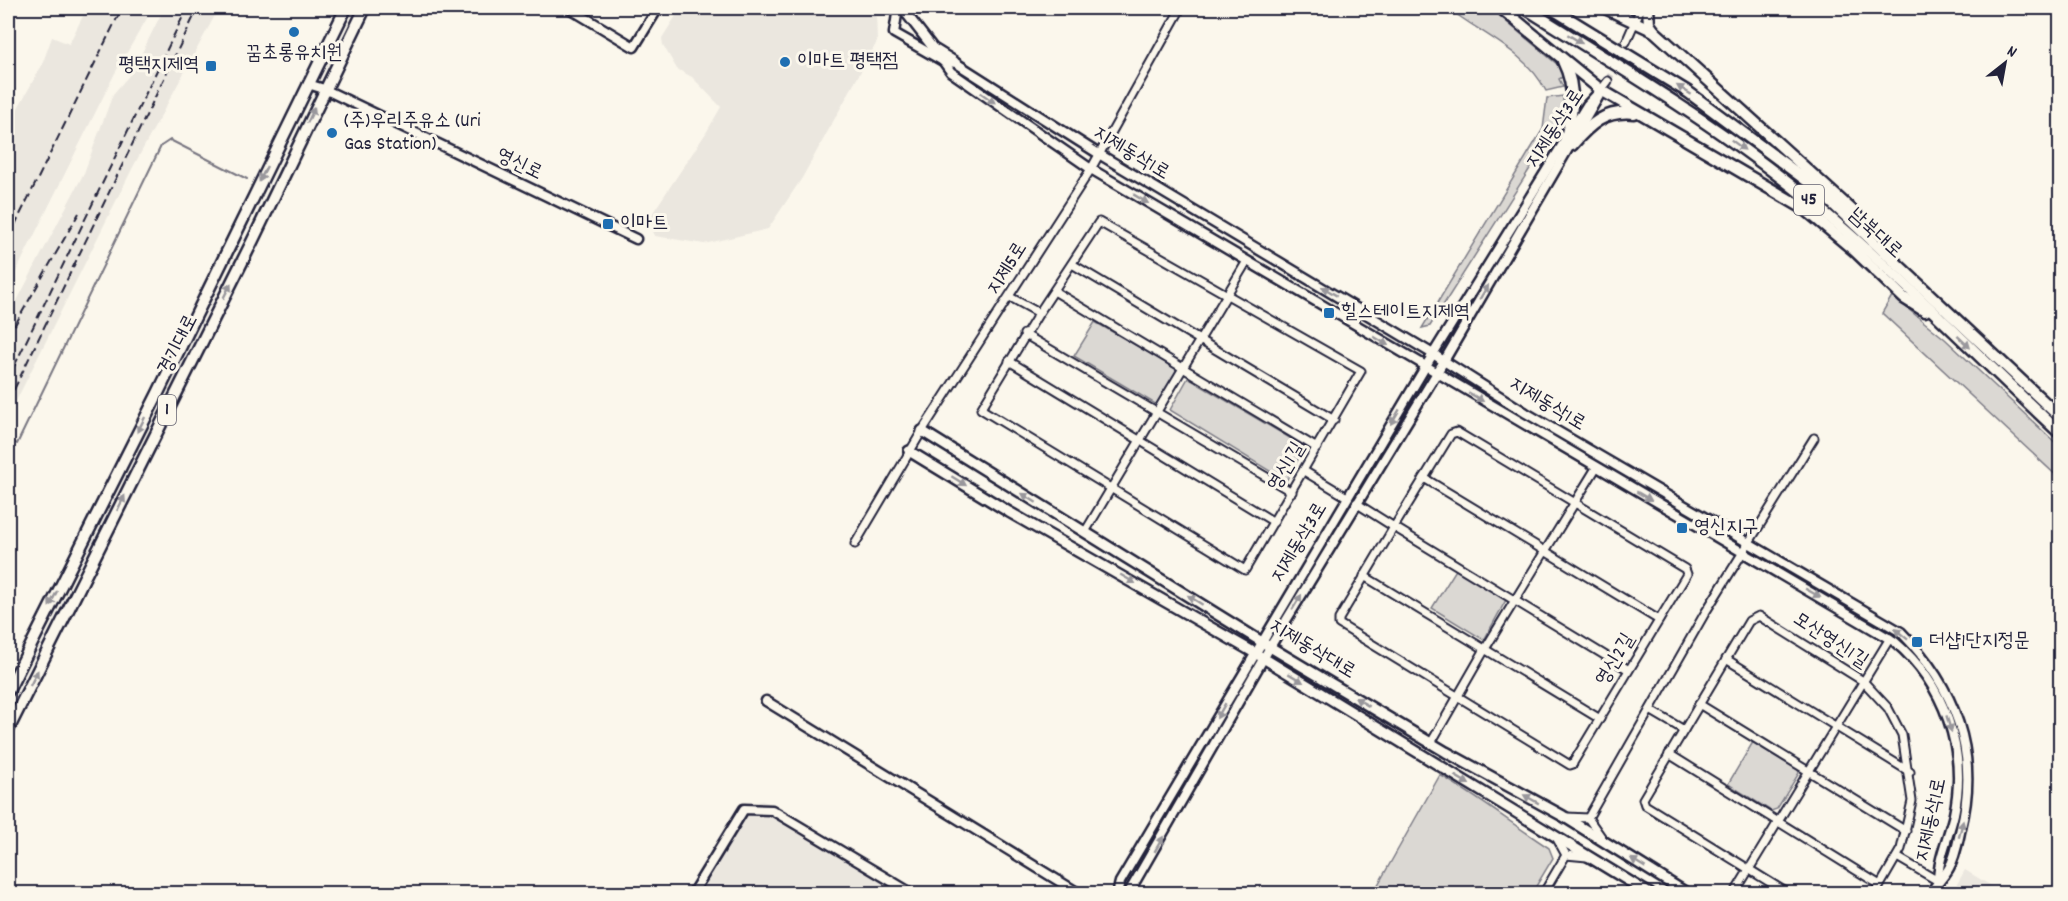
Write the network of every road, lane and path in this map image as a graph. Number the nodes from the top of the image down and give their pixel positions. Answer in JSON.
{"nodes":[{"id":1,"x":346,"y":8,"type":"edge"},
{"id":2,"x":365,"y":8,"type":"edge"},
{"id":3,"x":569,"y":8,"type":"edge"},
{"id":4,"x":658,"y":8,"type":"edge"},
{"id":5,"x":900,"y":8,"type":"edge"},
{"id":6,"x":1182,"y":8,"type":"edge"},
{"id":7,"x":1501,"y":8,"type":"edge"},
{"id":8,"x":1525,"y":8,"type":"edge"},
{"id":9,"x":1551,"y":8,"type":"edge"},
{"id":10,"x":1605,"y":8,"type":"edge"},
{"id":11,"x":1633,"y":8,"type":"edge"},
{"id":12,"x":1641,"y":8,"type":"edge"},
{"id":13,"x":1648,"y":8,"type":"edge"},
{"id":14,"x":1618,"y":12,"type":"junction"},
{"id":15,"x":1636,"y":22,"type":"junction"},
{"id":16,"x":1654,"y":32,"type":"junction"},
{"id":17,"x":1626,"y":42,"type":"tunnel mouth"},
{"id":18,"x":1560,"y":56,"type":"junction"},
{"id":19,"x":943,"y":61,"type":"junction"},
{"id":20,"x":957,"y":63,"type":"junction"},
{"id":21,"x":1608,"y":81,"type":"tunnel mouth"},
{"id":22,"x":308,"y":84,"type":"junction"},
{"id":23,"x":324,"y":89,"type":"junction"},
{"id":24,"x":1601,"y":90,"type":"junction"},
{"id":25,"x":1639,"y":113,"type":"junction"},
{"id":26,"x":1567,"y":146,"type":"junction"},
{"id":27,"x":1099,"y":154,"type":"junction"},
{"id":28,"x":1091,"y":169,"type":"junction"},
{"id":29,"x":636,"y":239,"type":"dead end"},
{"id":30,"x":1247,"y":261,"type":"junction"},
{"id":31,"x":1072,"y":264,"type":"junction"},
{"id":32,"x":1054,"y":291,"type":"junction"},
{"id":33,"x":1228,"y":295,"type":"junction"},
{"id":34,"x":1010,"y":297,"type":"junction"},
{"id":35,"x":1937,"y":301,"type":"junction"},
{"id":36,"x":1039,"y":313,"type":"junction"},
{"id":37,"x":1938,"y":318,"type":"junction"},
{"id":38,"x":1024,"y":334,"type":"junction"},
{"id":39,"x":1201,"y":341,"type":"junction"},
{"id":40,"x":1433,"y":354,"type":"junction"},
{"id":41,"x":1009,"y":361,"type":"junction"},
{"id":42,"x":1444,"y":361,"type":"junction"},
{"id":43,"x":1426,"y":367,"type":"junction"},
{"id":44,"x":1184,"y":369,"type":"junction"},
{"id":45,"x":1436,"y":372,"type":"junction"},
{"id":46,"x":1157,"y":412,"type":"junction"},
{"id":47,"x":2061,"y":417,"type":"edge"},
{"id":48,"x":1334,"y":420,"type":"junction"},
{"id":49,"x":922,"y":431,"type":"junction"},
{"id":50,"x":2061,"y":433,"type":"edge"},
{"id":51,"x":1814,"y":438,"type":"dead end"},
{"id":52,"x":1140,"y":441,"type":"junction"},
{"id":53,"x":1317,"y":448,"type":"junction"},
{"id":54,"x":909,"y":451,"type":"junction"},
{"id":55,"x":1596,"y":468,"type":"junction"},
{"id":56,"x":1304,"y":471,"type":"junction"},
{"id":57,"x":1424,"y":478,"type":"junction"},
{"id":58,"x":1112,"y":488,"type":"junction"},
{"id":59,"x":1292,"y":492,"type":"junction"},
{"id":60,"x":1347,"y":497,"type":"junction"},
{"id":61,"x":1574,"y":502,"type":"junction"},
{"id":62,"x":1356,"y":503,"type":"junction"},
{"id":63,"x":1274,"y":522,"type":"junction"},
{"id":64,"x":1394,"y":527,"type":"junction"},
{"id":65,"x":1085,"y":532,"type":"junction"},
{"id":66,"x":855,"y":544,"type":"dead end"},
{"id":67,"x":1748,"y":544,"type":"junction"},
{"id":68,"x":1545,"y":550,"type":"junction"},
{"id":69,"x":1742,"y":554,"type":"junction"},
{"id":70,"x":1364,"y":576,"type":"junction"},
{"id":71,"x":1514,"y":600,"type":"junction"},
{"id":72,"x":1659,"y":620,"type":"junction"},
{"id":73,"x":1890,"y":638,"type":"junction"},
{"id":74,"x":1261,"y":641,"type":"junction"},
{"id":75,"x":1270,"y":647,"type":"junction"},
{"id":76,"x":1485,"y":649,"type":"junction"},
{"id":77,"x":1255,"y":653,"type":"junction"},
{"id":78,"x":1264,"y":658,"type":"junction"},
{"id":79,"x":1726,"y":659,"type":"junction"},
{"id":80,"x":1629,"y":670,"type":"junction"},
{"id":81,"x":1863,"y":681,"type":"junction"},
{"id":82,"x":8,"y":691,"type":"edge"},
{"id":83,"x":1458,"y":696,"type":"junction"},
{"id":84,"x":765,"y":701,"type":"dead end"},
{"id":85,"x":1699,"y":704,"type":"junction"},
{"id":86,"x":1650,"y":710,"type":"junction"},
{"id":87,"x":1600,"y":719,"type":"junction"},
{"id":88,"x":1835,"y":728,"type":"junction"},
{"id":89,"x":8,"y":730,"type":"edge"},
{"id":90,"x":1684,"y":730,"type":"junction"},
{"id":91,"x":1431,"y":743,"type":"junction"},
{"id":92,"x":1670,"y":754,"type":"junction"},
{"id":93,"x":1809,"y":771,"type":"junction"},
{"id":94,"x":1910,"y":772,"type":"junction"},
{"id":95,"x":1563,"y":816,"type":"junction"},
{"id":96,"x":1588,"y":818,"type":"junction"},
{"id":97,"x":1778,"y":822,"type":"junction"},
{"id":98,"x":1906,"y":831,"type":"junction"},
{"id":99,"x":1556,"y":837,"type":"junction"},
{"id":100,"x":1606,"y":843,"type":"junction"},
{"id":101,"x":1566,"y":855,"type":"junction"},
{"id":102,"x":1589,"y":857,"type":"junction"},
{"id":103,"x":1897,"y":857,"type":"junction"},
{"id":104,"x":1749,"y":869,"type":"junction"},
{"id":105,"x":1938,"y":881,"type":"junction"},
{"id":106,"x":1880,"y":885,"type":"junction"},
{"id":107,"x":692,"y":894,"type":"edge"},
{"id":108,"x":913,"y":894,"type":"edge"},
{"id":109,"x":1080,"y":894,"type":"edge"},
{"id":110,"x":1117,"y":894,"type":"edge"},
{"id":111,"x":1128,"y":894,"type":"edge"},
{"id":112,"x":1543,"y":894,"type":"edge"},
{"id":113,"x":1650,"y":894,"type":"edge"},
{"id":114,"x":1688,"y":894,"type":"edge"},
{"id":115,"x":1734,"y":894,"type":"edge"},
{"id":116,"x":1789,"y":894,"type":"edge"},
{"id":117,"x":1875,"y":894,"type":"edge"},
{"id":118,"x":1930,"y":894,"type":"edge"}],
"edges":[{"from":1,"to":22,"type":"main road","name":"경기대로","number":"1"},
{"from":2,"to":23,"type":"main road","name":"경기대로","number":"1"},
{"from":3,"to":4,"type":"street"},
{"from":5,"to":19,"type":"street","name":"지제동삭1로"},
{"from":5,"to":20,"type":"street"},
{"from":6,"to":27,"type":"street","name":"지제5로"},
{"from":7,"to":18,"type":"main road"},
{"from":8,"to":37,"type":"main road","name":"남북대로","number":"45","one_way":true},
{"from":35,"to":9,"type":"main road","name":"남북대로","number":"45","one_way":true},
{"from":10,"to":14,"type":"main road"},
{"from":11,"to":14,"type":"main road"},
{"from":12,"to":15,"type":"street"},
{"from":13,"to":16,"type":"main road"},
{"from":14,"to":15,"type":"main road"},
{"from":15,"to":16,"type":"main road"},
{"from":15,"to":17,"type":"street"},
{"from":16,"to":35,"type":"main road"},
{"from":18,"to":24,"type":"main road"},
{"from":18,"to":26,"type":"main road"},
{"from":19,"to":20,"type":"street","name":"지제동삭1로"},
{"from":19,"to":28,"type":"street","name":"지제동삭1로","one_way":true},
{"from":20,"to":27,"type":"street","name":"지제동삭1로"},
{"from":21,"to":24,"type":"street"},
{"from":22,"to":23,"type":"street","name":"영신로"},
{"from":22,"to":82,"type":"main road","name":"경기대로","number":"1","one_way":true},
{"from":23,"to":29,"type":"street","name":"영신로"},
{"from":89,"to":23,"type":"main road","name":"경기대로","number":"1","one_way":true},
{"from":24,"to":25,"type":"main road"},
{"from":24,"to":26,"type":"street","name":"지제동삭3로"},
{"from":25,"to":26,"type":"main road"},
{"from":25,"to":37,"type":"main road"},
{"from":26,"to":40,"type":"street","name":"지제동삭3로"},
{"from":42,"to":26,"type":"street","name":"지제동삭3로","one_way":true},
{"from":27,"to":28,"type":"street","name":"지제5로"},
{"from":40,"to":27,"type":"street","name":"지제동삭1로","one_way":true},
{"from":28,"to":30,"type":"street","name":"지제동삭1로","one_way":true},
{"from":28,"to":34,"type":"street","name":"지제5로"},
{"from":30,"to":33,"type":"street"},
{"from":30,"to":43,"type":"street","name":"지제동삭1로","one_way":true},
{"from":31,"to":32,"type":"street","name":"영신1길"},
{"from":31,"to":33,"type":"street","name":"영신1길"},
{"from":31,"to":39,"type":"street"},
{"from":32,"to":36,"type":"street","name":"영신1길"},
{"from":32,"to":44,"type":"street"},
{"from":33,"to":39,"type":"street"},
{"from":33,"to":48,"type":"street","name":"영신1길"},
{"from":34,"to":36,"type":"street"},
{"from":34,"to":49,"type":"street","name":"지제5로"},
{"from":35,"to":47,"type":"main road","name":"남북대로","number":"45"},
{"from":36,"to":38,"type":"street","name":"영신1길"},
{"from":37,"to":50,"type":"main road","name":"남북대로","number":"45","one_way":true},
{"from":38,"to":41,"type":"street","name":"영신1길"},
{"from":38,"to":46,"type":"street"},
{"from":39,"to":44,"type":"street"},
{"from":39,"to":48,"type":"street"},
{"from":40,"to":42,"type":"street","name":"지제동삭1로"},
{"from":40,"to":43,"type":"street","name":"지제동삭3로"},
{"from":41,"to":52,"type":"street"},
{"from":41,"to":58,"type":"street","name":"영신1길"},
{"from":42,"to":45,"type":"street","name":"지제동삭3로"},
{"from":42,"to":67,"type":"street","name":"지제동삭1로"},
{"from":43,"to":45,"type":"street","name":"지제동삭1로"},
{"from":43,"to":60,"type":"street","name":"지제동삭3로","one_way":true},
{"from":44,"to":46,"type":"street"},
{"from":44,"to":53,"type":"street"},
{"from":45,"to":55,"type":"street","name":"지제동삭1로","one_way":true},
{"from":45,"to":62,"type":"street","name":"지제동삭3로"},
{"from":46,"to":52,"type":"street"},
{"from":46,"to":59,"type":"street"},
{"from":48,"to":53,"type":"street","name":"영신1길"},
{"from":49,"to":54,"type":"street","name":"지제5로"},
{"from":65,"to":49,"type":"main road","name":"지제동삭대로","one_way":true},
{"from":51,"to":67,"type":"street"},
{"from":52,"to":58,"type":"street"},
{"from":52,"to":63,"type":"street"},
{"from":53,"to":56,"type":"street","name":"영신1길"},
{"from":54,"to":66,"type":"street","name":"지제5로"},
{"from":54,"to":77,"type":"main road","name":"지제동삭대로","one_way":true},
{"from":55,"to":61,"type":"street"},
{"from":55,"to":69,"type":"street","name":"지제동삭1로","one_way":true},
{"from":56,"to":59,"type":"street","name":"영신1길"},
{"from":56,"to":60,"type":"street"},
{"from":57,"to":61,"type":"street","name":"영신2길"},
{"from":57,"to":64,"type":"street","name":"영신2길"},
{"from":57,"to":68,"type":"street"},
{"from":58,"to":63,"type":"street","name":"영신1길"},
{"from":58,"to":65,"type":"street"},
{"from":59,"to":63,"type":"street","name":"영신1길"},
{"from":60,"to":74,"type":"street","name":"지제동삭3로"},
{"from":61,"to":68,"type":"street"},
{"from":61,"to":72,"type":"street","name":"영신2길"},
{"from":62,"to":64,"type":"street"},
{"from":75,"to":62,"type":"street","name":"지제동삭3로","one_way":true},
{"from":64,"to":70,"type":"street","name":"영신2길"},
{"from":64,"to":71,"type":"street"},
{"from":74,"to":65,"type":"main road","name":"지제동삭대로","one_way":true},
{"from":67,"to":69,"type":"street"},
{"from":105,"to":67,"type":"street","name":"지제동삭1로","one_way":true},
{"from":68,"to":71,"type":"street"},
{"from":68,"to":72,"type":"street"},
{"from":69,"to":73,"type":"street","name":"지제동삭1로","one_way":true},
{"from":69,"to":86,"type":"street"},
{"from":70,"to":76,"type":"street"},
{"from":70,"to":83,"type":"street","name":"영신2길"},
{"from":71,"to":76,"type":"street"},
{"from":71,"to":80,"type":"street"},
{"from":72,"to":80,"type":"street","name":"영신2길"},
{"from":73,"to":81,"type":"street"},
{"from":73,"to":105,"type":"street","name":"지제동삭1로","one_way":true},
{"from":74,"to":75,"type":"main road","name":"지제동삭대로"},
{"from":74,"to":77,"type":"street","name":"지제동삭3로"},
{"from":75,"to":78,"type":"street","name":"지제동삭3로"},
{"from":91,"to":75,"type":"main road","name":"지제동삭대로","one_way":true},
{"from":76,"to":83,"type":"street"},
{"from":76,"to":87,"type":"street"},
{"from":77,"to":78,"type":"main road","name":"지제동삭대로"},
{"from":77,"to":110,"type":"street","name":"지제동삭3로","one_way":true},
{"from":78,"to":99,"type":"main road","name":"지제동삭대로","one_way":true},
{"from":111,"to":78,"type":"street","name":"지제동삭3로","one_way":true},
{"from":79,"to":81,"type":"street","name":"모산영신1길"},
{"from":79,"to":85,"type":"street","name":"모산영신1길"},
{"from":79,"to":88,"type":"street"},
{"from":80,"to":87,"type":"street","name":"영신2길"},
{"from":81,"to":88,"type":"street"},
{"from":81,"to":94,"type":"street","name":"모산영신1길"},
{"from":83,"to":87,"type":"street","name":"영신2길"},
{"from":83,"to":91,"type":"street"},
{"from":84,"to":109,"type":"street"},
{"from":85,"to":90,"type":"street","name":"모산영신1길"},
{"from":85,"to":93,"type":"street"},
{"from":86,"to":90,"type":"street"},
{"from":86,"to":96,"type":"street"},
{"from":88,"to":93,"type":"street"},
{"from":88,"to":94,"type":"street"},
{"from":90,"to":92,"type":"street","name":"모산영신1길"},
{"from":95,"to":91,"type":"main road","name":"지제동삭대로","one_way":true},
{"from":92,"to":97,"type":"street"},
{"from":92,"to":104,"type":"street","name":"모산영신1길"},
{"from":93,"to":97,"type":"street"},
{"from":93,"to":98,"type":"street"},
{"from":94,"to":98,"type":"street","name":"모산영신1길"},
{"from":95,"to":96,"type":"street"},
{"from":95,"to":100,"type":"main road","name":"지제동삭대로"},
{"from":96,"to":100,"type":"street"},
{"from":97,"to":104,"type":"street"},
{"from":97,"to":106,"type":"street"},
{"from":98,"to":103,"type":"street","name":"모산영신1길"},
{"from":99,"to":101,"type":"street"},
{"from":99,"to":102,"type":"main road","name":"지제동삭대로"},
{"from":114,"to":100,"type":"main road","name":"지제동삭대로","one_way":true},
{"from":101,"to":102,"type":"street"},
{"from":101,"to":112,"type":"street"},
{"from":102,"to":113,"type":"main road","name":"지제동삭대로"},
{"from":103,"to":105,"type":"street"},
{"from":103,"to":106,"type":"street","name":"모산영신1길"},
{"from":104,"to":115,"type":"street"},
{"from":104,"to":116,"type":"street","name":"모산영신1길"},
{"from":105,"to":118,"type":"street","name":"지제동삭1로"},
{"from":106,"to":117,"type":"street","name":"모산영신1길"},
{"from":107,"to":108,"type":"street"}]}
